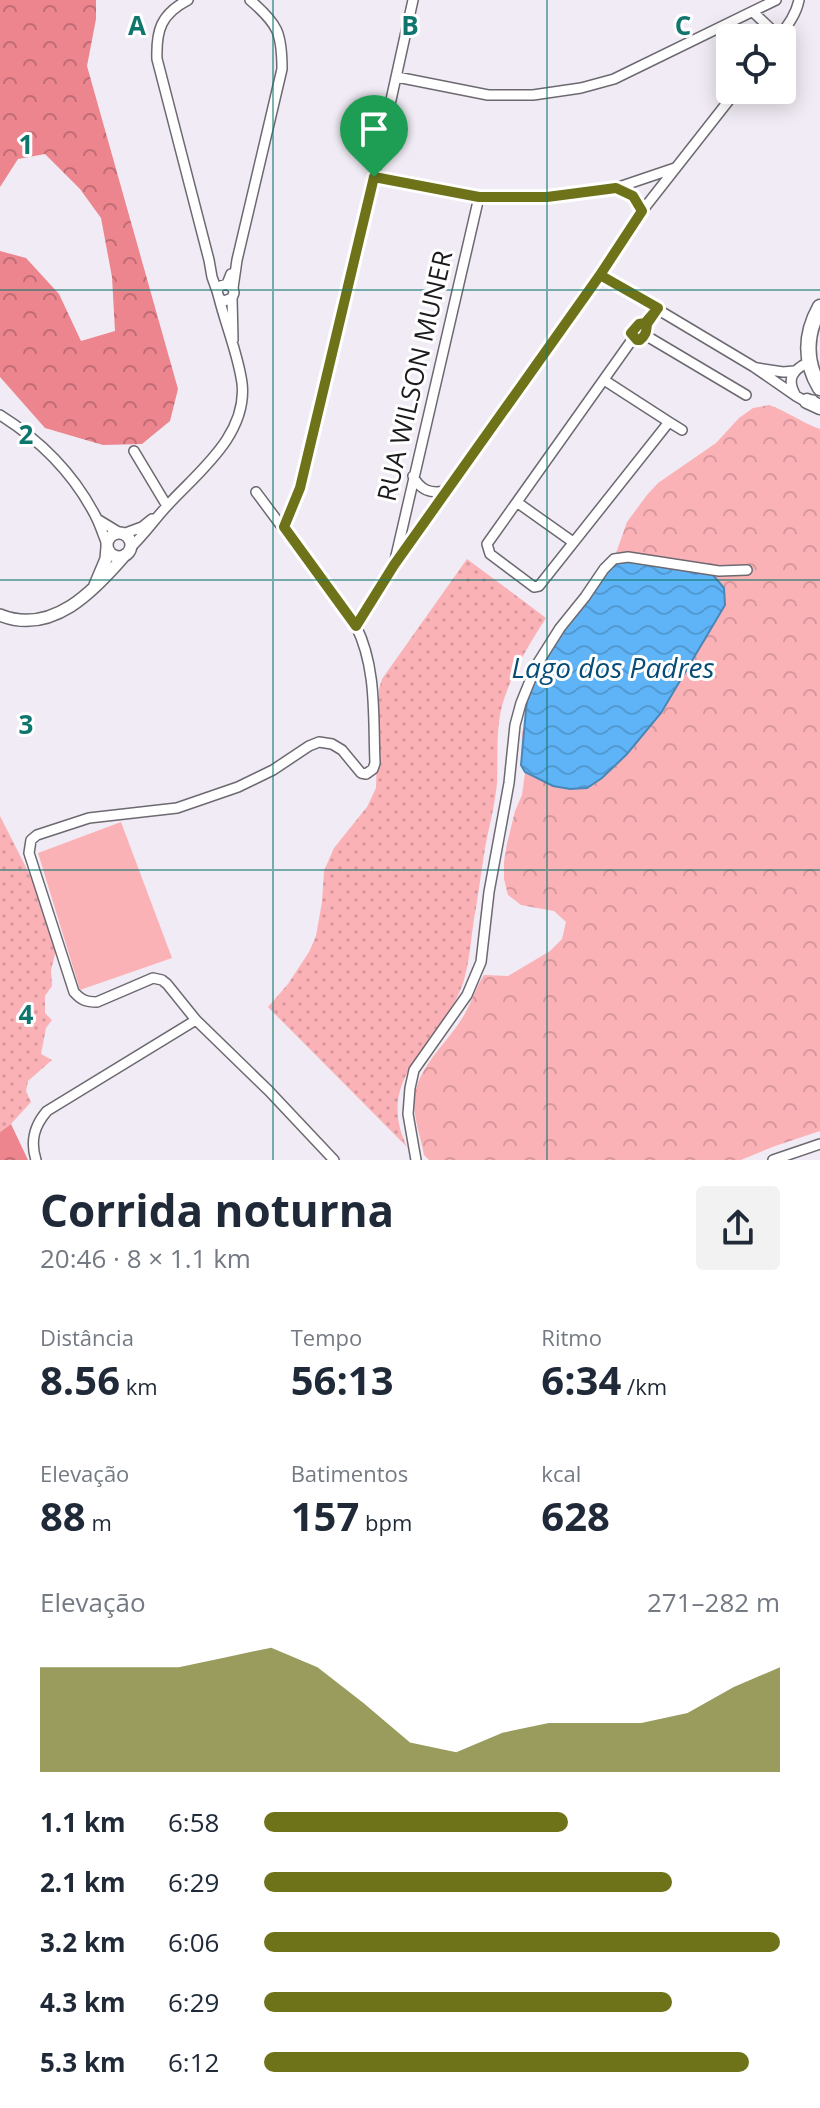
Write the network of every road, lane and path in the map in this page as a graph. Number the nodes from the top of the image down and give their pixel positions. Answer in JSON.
{"nodes":[{"id":1,"x":188,"y":0,"type":"edge"},
{"id":2,"x":250,"y":0,"type":"edge"},
{"id":3,"x":413,"y":0,"type":"edge"},
{"id":4,"x":776,"y":0,"type":"edge"},
{"id":5,"x":799,"y":0,"type":"edge"},
{"id":6,"x":753,"y":12,"type":"junction"},
{"id":7,"x":766,"y":24,"type":"edge"},
{"id":8,"x":788,"y":24,"type":"edge"},
{"id":9,"x":397,"y":77,"type":"junction"},
{"id":10,"x":726,"y":104,"type":"edge"},
{"id":11,"x":675,"y":168,"type":"junction"},
{"id":12,"x":374,"y":177,"type":"junction"},
{"id":13,"x":616,"y":188,"type":"junction"},
{"id":14,"x":479,"y":197,"type":"junction"},
{"id":15,"x":642,"y":211,"type":"junction"},
{"id":16,"x":600,"y":275,"type":"junction"},
{"id":17,"x":225,"y":291,"type":"junction"},
{"id":18,"x":820,"y":307,"type":"edge"},
{"id":19,"x":655,"y":312,"type":"junction"},
{"id":20,"x":645,"y":335,"type":"junction"},
{"id":21,"x":634,"y":337,"type":"junction"},
{"id":22,"x":815,"y":363,"type":"edge"},
{"id":23,"x":754,"y":367,"type":"junction"},
{"id":24,"x":794,"y":371,"type":"junction"},
{"id":25,"x":604,"y":380,"type":"junction"},
{"id":26,"x":820,"y":388,"type":"edge"},
{"id":27,"x":746,"y":395,"type":"dead end"},
{"id":28,"x":811,"y":401,"type":"edge"},
{"id":29,"x":0,"y":415,"type":"edge"},
{"id":30,"x":669,"y":422,"type":"junction"},
{"id":31,"x":682,"y":430,"type":"dead end"},
{"id":32,"x":134,"y":451,"type":"dead end"},
{"id":33,"x":413,"y":476,"type":"junction"},
{"id":34,"x":446,"y":491,"type":"junction"},
{"id":35,"x":256,"y":492,"type":"dead end"},
{"id":36,"x":518,"y":503,"type":"junction"},
{"id":37,"x":167,"y":506,"type":"junction"},
{"id":38,"x":158,"y":515,"type":"junction"},
{"id":39,"x":97,"y":519,"type":"junction"},
{"id":40,"x":284,"y":527,"type":"junction"},
{"id":41,"x":121,"y":534,"type":"junction"},
{"id":42,"x":573,"y":542,"type":"junction"},
{"id":43,"x":107,"y":546,"type":"junction"},
{"id":44,"x":128,"y":552,"type":"junction"},
{"id":45,"x":394,"y":565,"type":"junction"},
{"id":46,"x":747,"y":570,"type":"dead end"},
{"id":47,"x":539,"y":586,"type":"junction"},
{"id":48,"x":93,"y":589,"type":"junction"},
{"id":49,"x":530,"y":597,"type":"dead end"},
{"id":50,"x":0,"y":615,"type":"edge"},
{"id":51,"x":356,"y":626,"type":"junction"},
{"id":52,"x":196,"y":1020,"type":"junction"},
{"id":53,"x":820,"y":1144,"type":"edge"},
{"id":54,"x":36,"y":1160,"type":"edge"},
{"id":55,"x":334,"y":1160,"type":"edge"},
{"id":56,"x":416,"y":1160,"type":"edge"},
{"id":57,"x":773,"y":1160,"type":"edge"}],
"edges":[{"from":1,"to":17,"type":"street"},
{"from":2,"to":17,"type":"street"},
{"from":3,"to":9,"type":"street"},
{"from":4,"to":6,"type":"street"},
{"from":5,"to":8,"type":"street"},
{"from":6,"to":7,"type":"street"},
{"from":6,"to":9,"type":"street"},
{"from":9,"to":12,"type":"street"},
{"from":10,"to":11,"type":"street"},
{"from":11,"to":13,"type":"street"},
{"from":11,"to":15,"type":"street"},
{"from":12,"to":14,"type":"street"},
{"from":12,"to":40,"type":"street"},
{"from":13,"to":14,"type":"street"},
{"from":13,"to":15,"type":"street"},
{"from":14,"to":33,"type":"street","name":"RUA WILSON MUNER"},
{"from":15,"to":16,"type":"street"},
{"from":16,"to":19,"type":"street"},
{"from":16,"to":34,"type":"street"},
{"from":17,"to":37,"type":"street"},
{"from":18,"to":22,"type":"main road"},
{"from":19,"to":20,"type":"street"},
{"from":19,"to":21,"type":"street"},
{"from":19,"to":23,"type":"street"},
{"from":20,"to":21,"type":"street"},
{"from":20,"to":27,"type":"street"},
{"from":21,"to":25,"type":"street"},
{"from":22,"to":24,"type":"street"},
{"from":22,"to":26,"type":"main road"},
{"from":23,"to":24,"type":"street"},
{"from":23,"to":28,"type":"street"},
{"from":24,"to":28,"type":"street"},
{"from":25,"to":30,"type":"street"},
{"from":25,"to":36,"type":"street"},
{"from":29,"to":39,"type":"street"},
{"from":30,"to":31,"type":"street"},
{"from":30,"to":42,"type":"street"},
{"from":32,"to":37,"type":"street"},
{"from":33,"to":34,"type":"street"},
{"from":33,"to":45,"type":"street","name":"RUA WILSON MUNER"},
{"from":34,"to":45,"type":"street"},
{"from":35,"to":40,"type":"street"},
{"from":36,"to":42,"type":"street"},
{"from":36,"to":47,"type":"street"},
{"from":37,"to":38,"type":"street"},
{"from":38,"to":41,"type":"street"},
{"from":38,"to":44,"type":"street"},
{"from":39,"to":41,"type":"street"},
{"from":39,"to":43,"type":"street"},
{"from":40,"to":51,"type":"street"},
{"from":41,"to":43,"type":"street"},
{"from":41,"to":44,"type":"street"},
{"from":42,"to":47,"type":"street"},
{"from":43,"to":44,"type":"street"},
{"from":43,"to":48,"type":"street"},
{"from":44,"to":48,"type":"street"},
{"from":45,"to":51,"type":"street"},
{"from":46,"to":56,"type":"street"},
{"from":47,"to":49,"type":"street"},
{"from":48,"to":50,"type":"street"},
{"from":51,"to":52,"type":"street"},
{"from":52,"to":54,"type":"street"},
{"from":52,"to":55,"type":"street"},
{"from":53,"to":57,"type":"street"}]}
